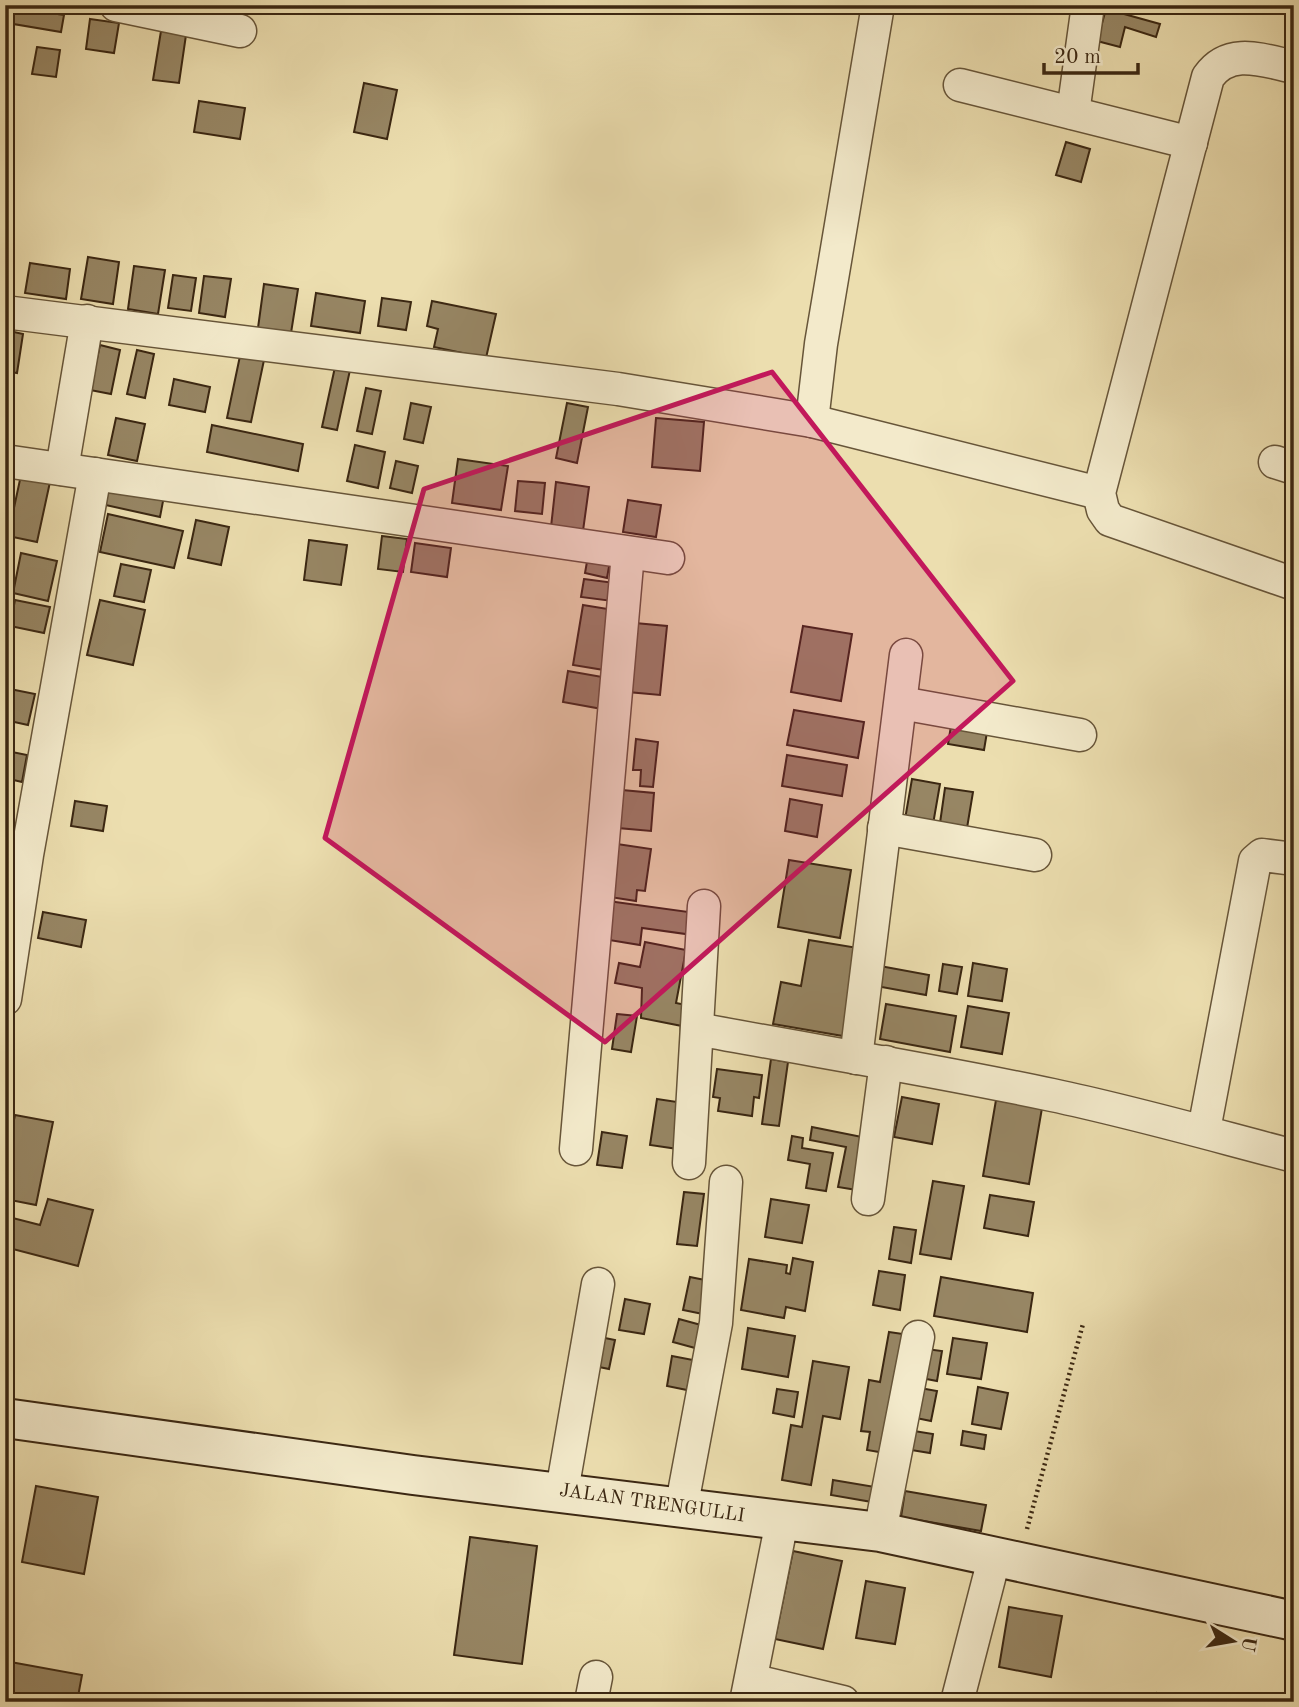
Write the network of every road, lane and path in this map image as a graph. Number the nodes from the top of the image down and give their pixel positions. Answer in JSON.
{"nodes":[{"id":1,"x":116,"y":5,"type":"edge"},
{"id":2,"x":878,"y":5,"type":"edge"},
{"id":3,"x":1088,"y":5,"type":"edge"},
{"id":4,"x":240,"y":31,"type":"dead end"},
{"id":5,"x":1294,"y":67,"type":"edge"},
{"id":6,"x":960,"y":85,"type":"dead end"},
{"id":7,"x":1073,"y":113,"type":"junction"},
{"id":8,"x":1191,"y":143,"type":"junction"},
{"id":9,"x":5,"y":312,"type":"edge"},
{"id":10,"x":87,"y":321,"type":"junction"},
{"id":11,"x":812,"y":421,"type":"junction"},
{"id":12,"x":5,"y":461,"type":"edge"},
{"id":13,"x":62,"y":469,"type":"junction"},
{"id":14,"x":94,"y":474,"type":"junction"},
{"id":15,"x":1099,"y":493,"type":"junction"},
{"id":16,"x":628,"y":553,"type":"junction"},
{"id":17,"x":668,"y":558,"type":"dead end"},
{"id":18,"x":1294,"y":584,"type":"edge"},
{"id":19,"x":906,"y":655,"type":"dead end"},
{"id":20,"x":901,"y":703,"type":"junction"},
{"id":21,"x":1080,"y":735,"type":"dead end"},
{"id":22,"x":884,"y":828,"type":"junction"},
{"id":23,"x":1292,"y":850,"type":"edge"},
{"id":24,"x":1035,"y":855,"type":"dead end"},
{"id":25,"x":704,"y":906,"type":"dead end"},
{"id":26,"x":5,"y":999,"type":"edge"},
{"id":27,"x":697,"y":1029,"type":"junction"},
{"id":28,"x":871,"y":1060,"type":"junction"},
{"id":29,"x":1204,"y":1130,"type":"junction"},
{"id":30,"x":576,"y":1149,"type":"dead end"},
{"id":31,"x":1294,"y":1156,"type":"edge"},
{"id":32,"x":689,"y":1163,"type":"dead end"},
{"id":33,"x":726,"y":1182,"type":"dead end"},
{"id":34,"x":868,"y":1199,"type":"dead end"},
{"id":35,"x":598,"y":1284,"type":"dead end"},
{"id":36,"x":1083,"y":1324,"type":"dead end"},
{"id":37,"x":918,"y":1337,"type":"dead end"},
{"id":38,"x":5,"y":1418,"type":"edge"},
{"id":39,"x":562,"y":1491,"type":"junction"},
{"id":40,"x":681,"y":1508,"type":"junction"},
{"id":41,"x":782,"y":1521,"type":"junction"},
{"id":42,"x":880,"y":1532,"type":"junction"},
{"id":43,"x":1005,"y":1561,"type":"junction"},
{"id":44,"x":1294,"y":1621,"type":"edge"},
{"id":45,"x":748,"y":1691,"type":"edge"},
{"id":46,"x":843,"y":1702,"type":"edge"},
{"id":47,"x":957,"y":1702,"type":"edge"}],
"edges":[{"from":1,"to":4,"type":"street"},
{"from":2,"to":11,"type":"street"},
{"from":3,"to":7,"type":"street"},
{"from":5,"to":8,"type":"street"},
{"from":6,"to":7,"type":"street"},
{"from":7,"to":8,"type":"street"},
{"from":8,"to":15,"type":"street"},
{"from":9,"to":10,"type":"street"},
{"from":10,"to":11,"type":"street"},
{"from":10,"to":13,"type":"street"},
{"from":11,"to":15,"type":"street"},
{"from":12,"to":13,"type":"street"},
{"from":13,"to":14,"type":"street"},
{"from":14,"to":16,"type":"street"},
{"from":14,"to":26,"type":"street"},
{"from":15,"to":18,"type":"street"},
{"from":16,"to":17,"type":"street"},
{"from":16,"to":30,"type":"street"},
{"from":19,"to":20,"type":"street"},
{"from":20,"to":21,"type":"street"},
{"from":20,"to":22,"type":"street"},
{"from":22,"to":24,"type":"street"},
{"from":22,"to":28,"type":"street"},
{"from":23,"to":29,"type":"street"},
{"from":25,"to":27,"type":"street"},
{"from":27,"to":28,"type":"street"},
{"from":27,"to":32,"type":"street"},
{"from":28,"to":29,"type":"street"},
{"from":28,"to":34,"type":"street"},
{"from":29,"to":31,"type":"street"},
{"from":33,"to":40,"type":"street"},
{"from":35,"to":39,"type":"street"},
{"from":36,"to":43,"type":"path"},
{"from":37,"to":42,"type":"street"},
{"from":38,"to":39,"type":"main road","name":"JALAN TRENGULLI"},
{"from":39,"to":40,"type":"main road","name":"JALAN TRENGULLI"},
{"from":40,"to":41,"type":"main road","name":"JALAN TRENGULLI"},
{"from":41,"to":42,"type":"main road","name":"JALAN TRENGULLI"},
{"from":41,"to":45,"type":"street"},
{"from":42,"to":43,"type":"main road","name":"JALAN TRENGULLI"},
{"from":43,"to":44,"type":"main road","name":"JALAN TRENGULLI"},
{"from":43,"to":47,"type":"street"},
{"from":45,"to":46,"type":"street"}]}
